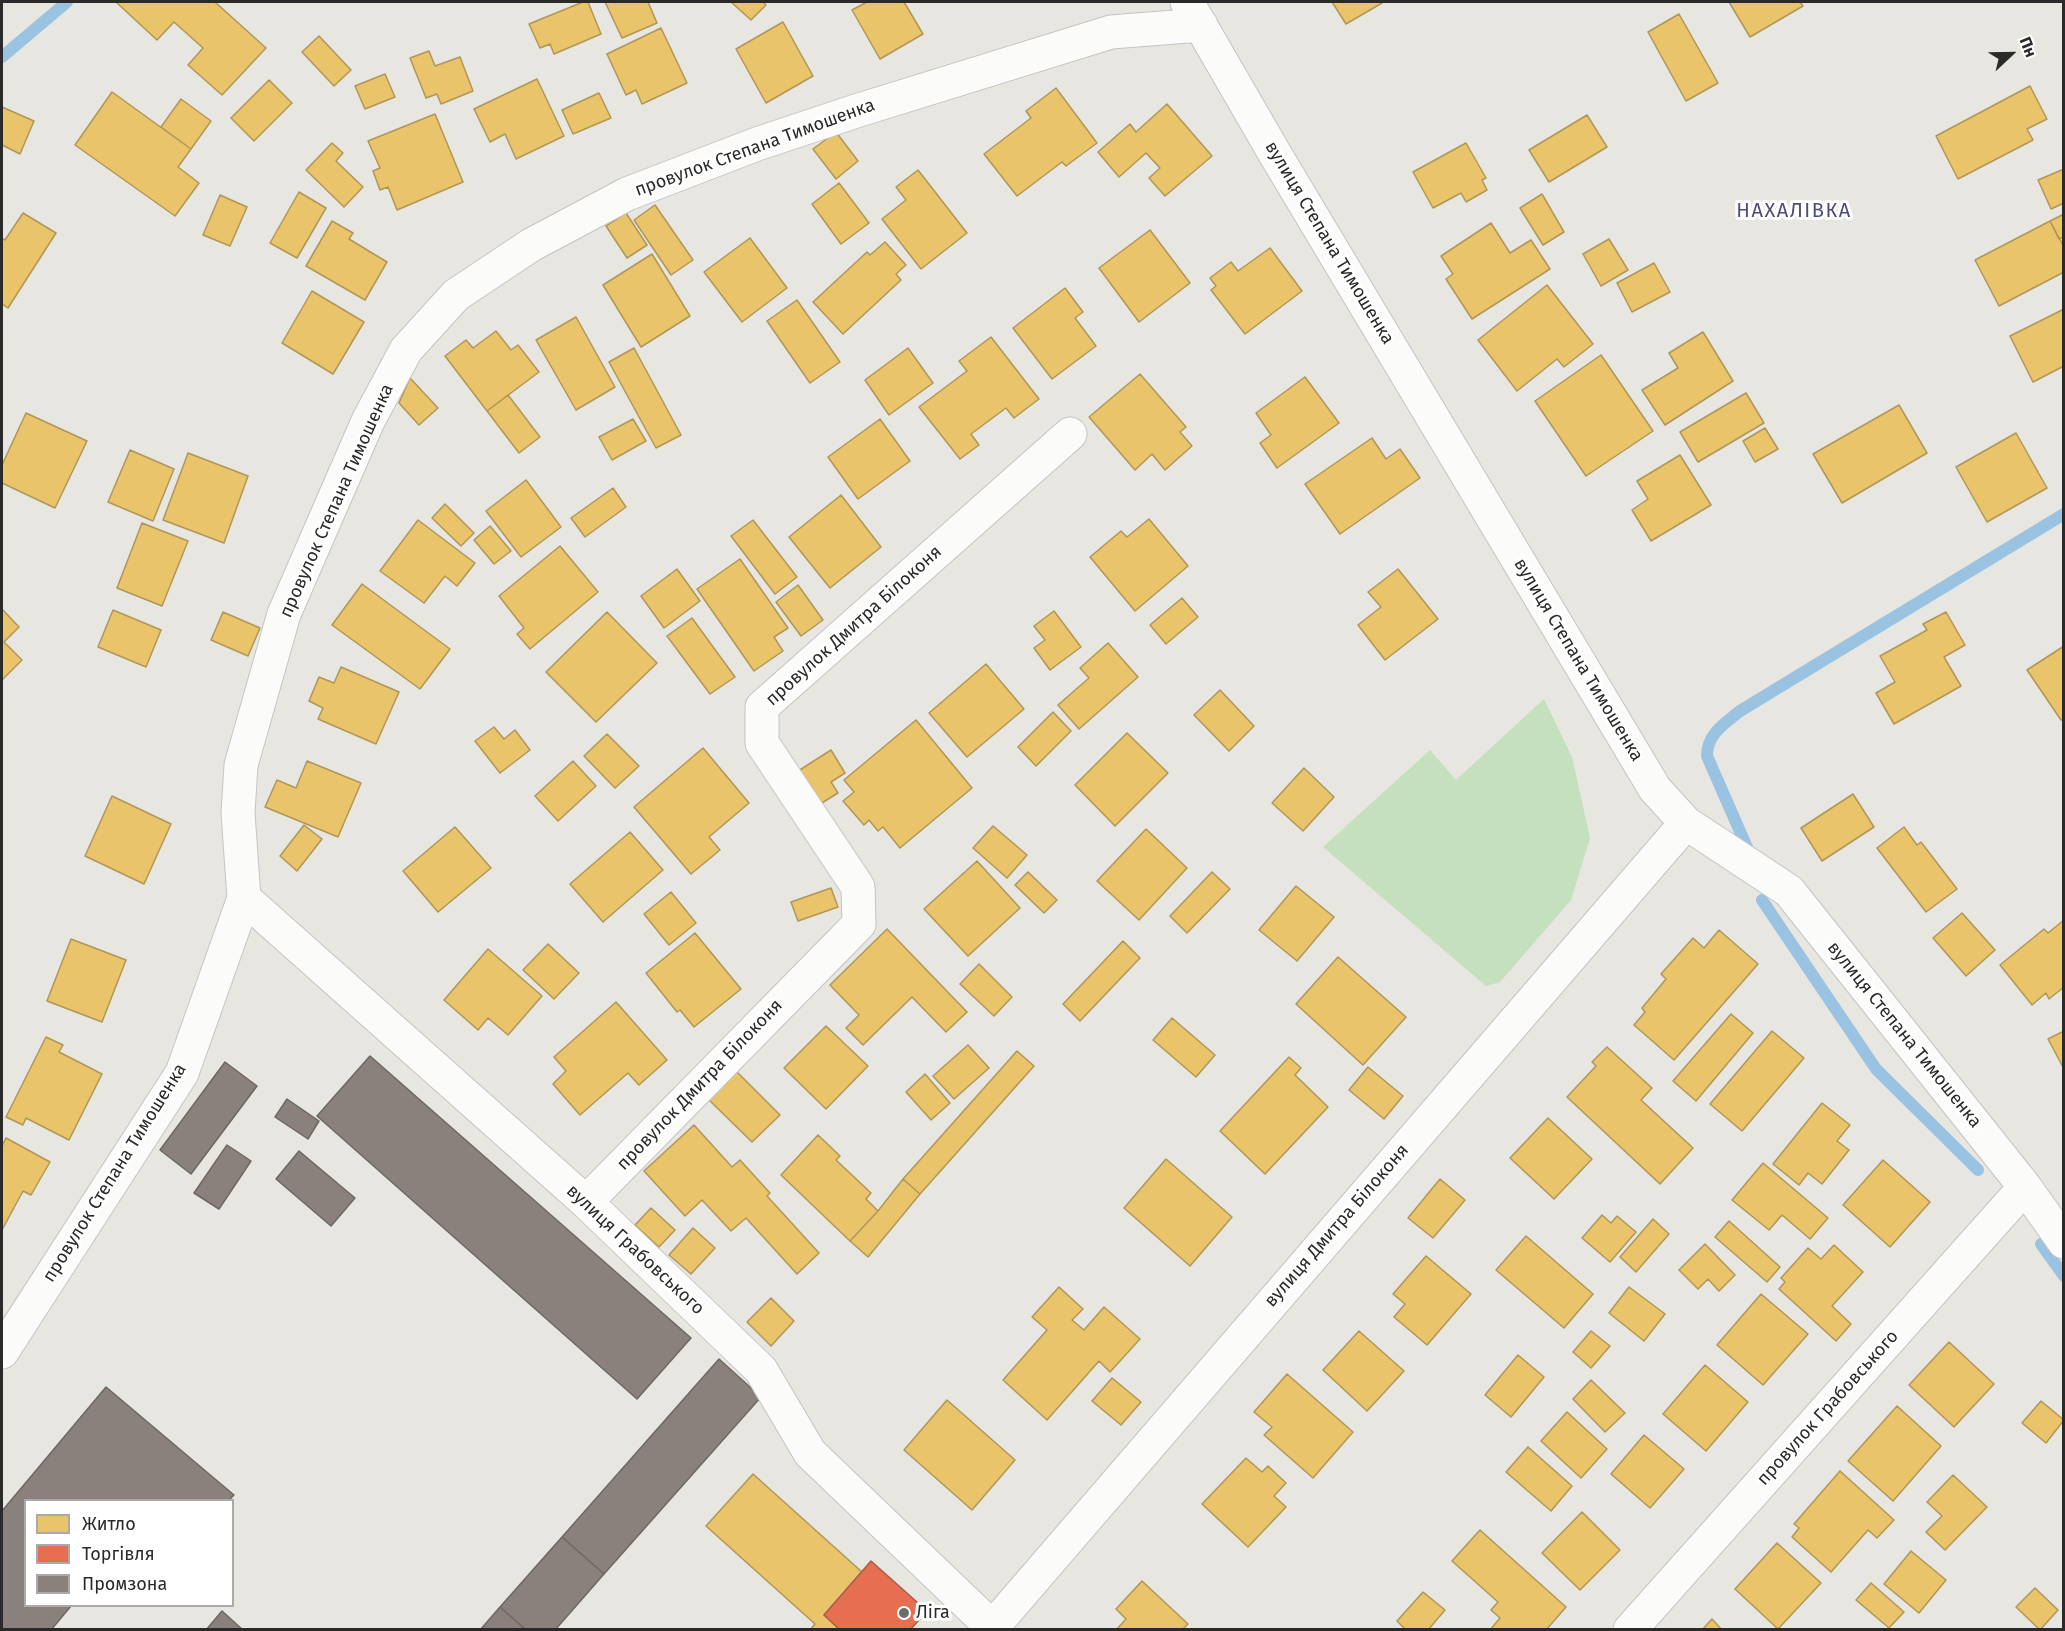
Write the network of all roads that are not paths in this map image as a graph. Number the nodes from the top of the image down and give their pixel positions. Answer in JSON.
{"nodes":[{"id":1,"x":1194,"y":13,"type":"edge"},
{"id":2,"x":1070,"y":434,"type":"dead end"},
{"id":3,"x":1686,"y":823,"type":"junction"},
{"id":4,"x":244,"y":898,"type":"junction"},
{"id":5,"x":2025,"y":1187,"type":"junction"},
{"id":6,"x":586,"y":1202,"type":"junction"},
{"id":7,"x":2064,"y":1242,"type":"edge"},
{"id":8,"x":2,"y":1352,"type":"edge"},
{"id":9,"x":992,"y":1628,"type":"edge"},
{"id":10,"x":1630,"y":1629,"type":"edge"}],
"edges":[{"from":1,"to":3,"type":"street","name":"вулиця Степана Тимошенка"},
{"from":1,"to":4,"type":"street","name":"провулок Степана Тимошенка"},
{"from":2,"to":6,"type":"street","name":"провулок Дмитра Білоконя"},
{"from":3,"to":5,"type":"street","name":"вулиця Степана Тимошенка"},
{"from":3,"to":9,"type":"street","name":"вулиця Дмитра Білоконя"},
{"from":4,"to":6,"type":"street","name":"вулиця Грабовського"},
{"from":4,"to":8,"type":"street","name":"провулок Степана Тимошенка"},
{"from":5,"to":7,"type":"street","name":"вулиця Степана Тимошенка"},
{"from":5,"to":10,"type":"street","name":"провулок Грабовського"},
{"from":6,"to":9,"type":"street","name":"вулиця Грабовського"}]}
